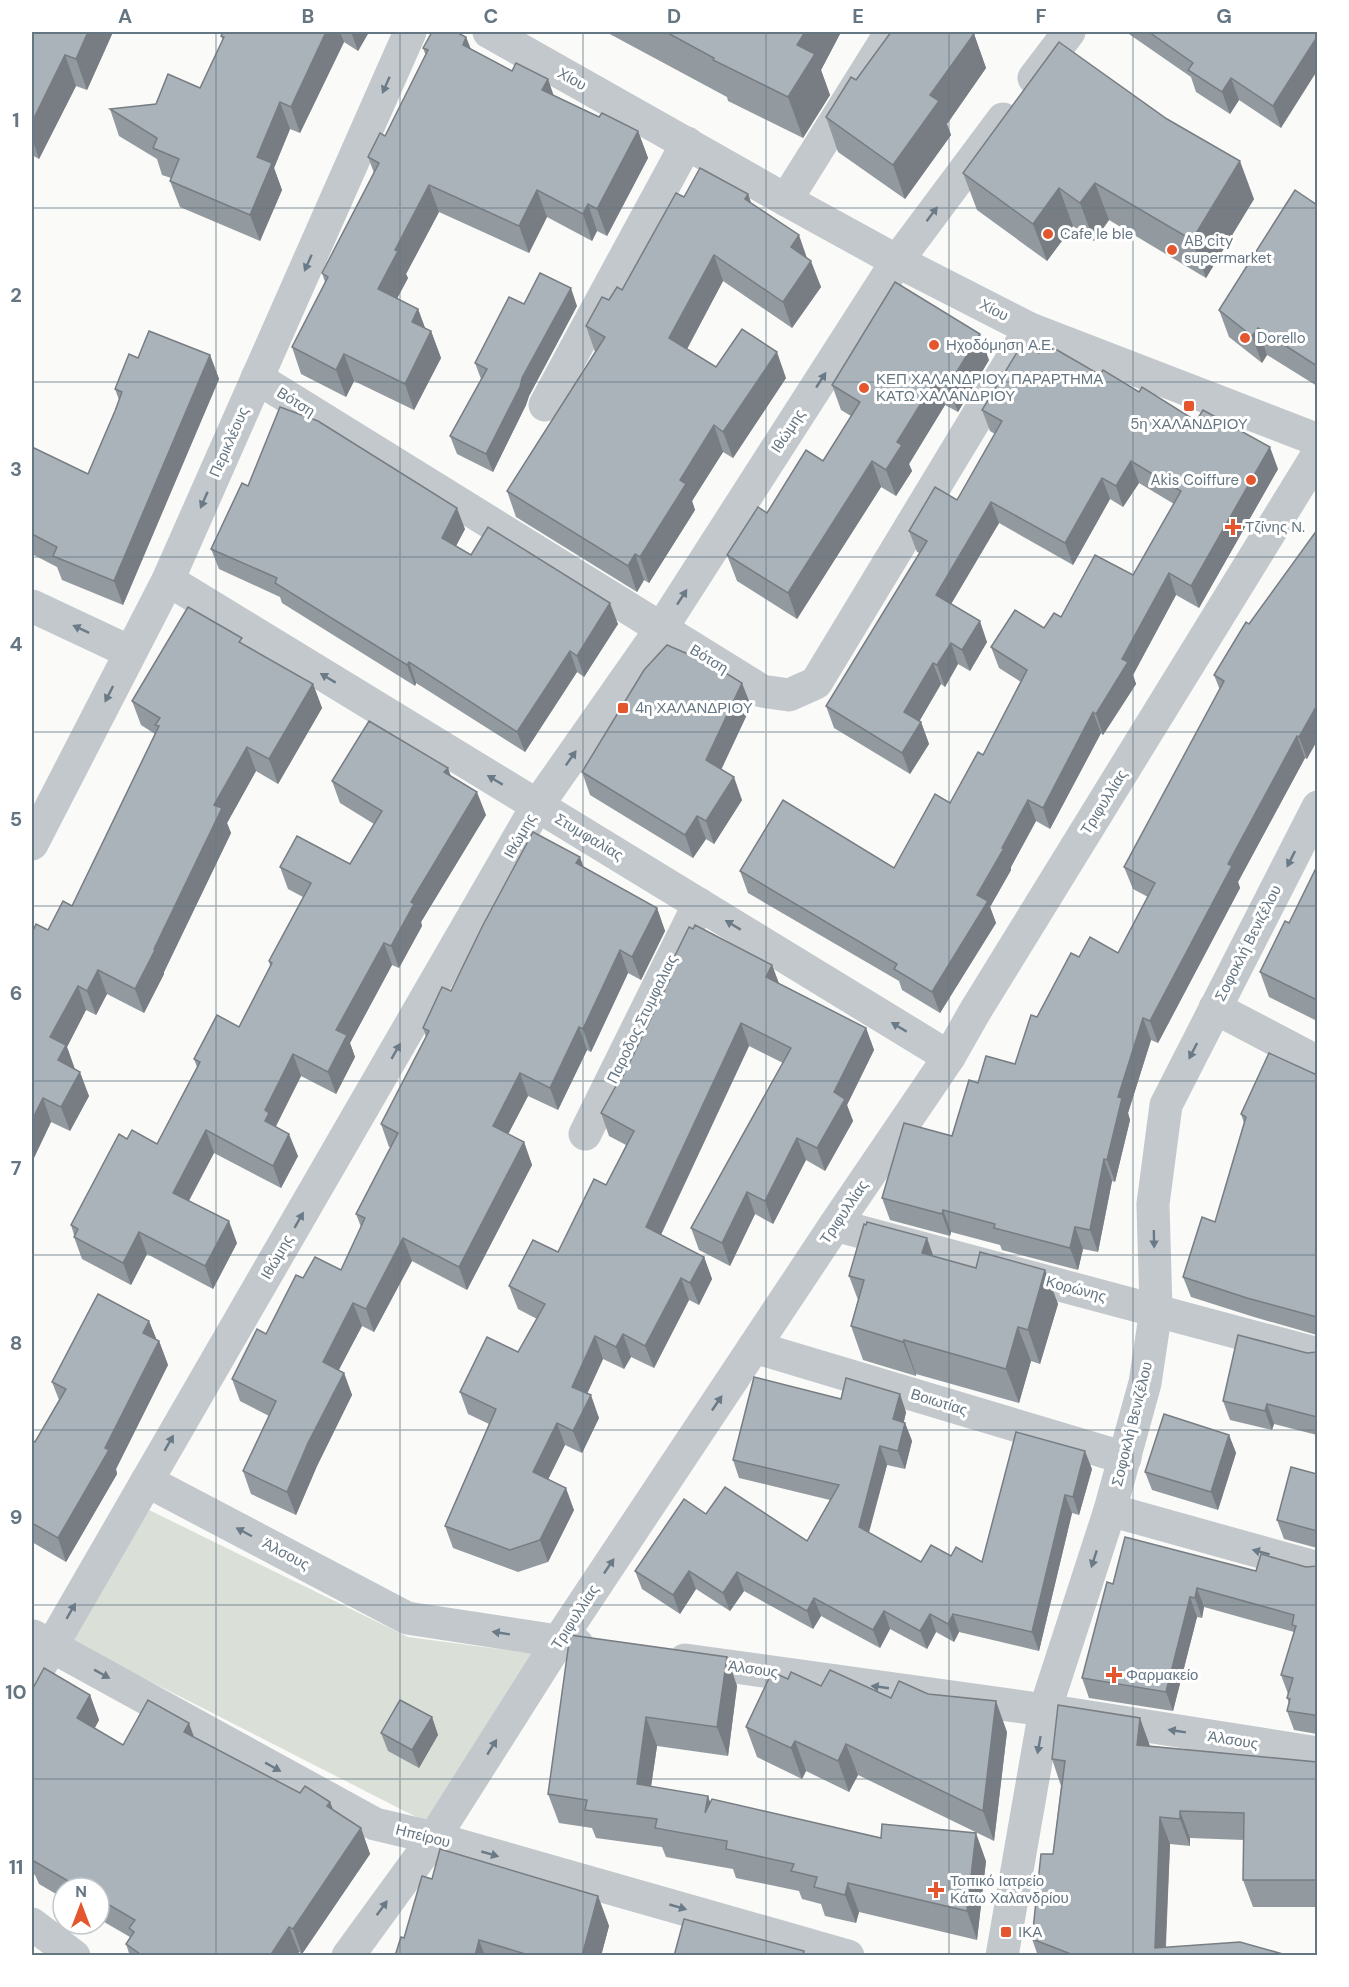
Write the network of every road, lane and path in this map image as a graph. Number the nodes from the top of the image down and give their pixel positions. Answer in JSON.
{"nodes":[{"id":1,"x":410,"y":32,"type":"edge"},
{"id":2,"x":489,"y":32,"type":"edge"},
{"id":3,"x":891,"y":32,"type":"edge"},
{"id":4,"x":1069,"y":32,"type":"edge"},
{"id":5,"x":687,"y":143,"type":"junction"},
{"id":6,"x":786,"y":200,"type":"junction"},
{"id":7,"x":897,"y":261,"type":"junction"},
{"id":8,"x":1030,"y":329,"type":"junction"},
{"id":9,"x":257,"y":378,"type":"junction"},
{"id":10,"x":545,"y":405,"type":"dead end"},
{"id":11,"x":1317,"y":440,"type":"edge"},
{"id":12,"x":1317,"y":454,"type":"edge"},
{"id":13,"x":168,"y":580,"type":"junction"},
{"id":14,"x":32,"y":606,"type":"edge"},
{"id":15,"x":661,"y":629,"type":"junction"},
{"id":16,"x":130,"y":651,"type":"junction"},
{"id":17,"x":537,"y":806,"type":"junction"},
{"id":18,"x":1317,"y":807,"type":"edge"},
{"id":19,"x":32,"y":844,"type":"edge"},
{"id":20,"x":699,"y":904,"type":"junction"},
{"id":21,"x":1215,"y":1008,"type":"junction"},
{"id":22,"x":949,"y":1058,"type":"junction"},
{"id":23,"x":1317,"y":1062,"type":"edge"},
{"id":24,"x":585,"y":1134,"type":"dead end"},
{"id":25,"x":835,"y":1225,"type":"junction"},
{"id":26,"x":1156,"y":1310,"type":"junction"},
{"id":27,"x":754,"y":1347,"type":"junction"},
{"id":28,"x":1317,"y":1354,"type":"edge"},
{"id":29,"x":1125,"y":1458,"type":"junction"},
{"id":30,"x":147,"y":1481,"type":"junction"},
{"id":31,"x":1110,"y":1510,"type":"junction"},
{"id":32,"x":1317,"y":1568,"type":"edge"},
{"id":33,"x":41,"y":1640,"type":"edge"},
{"id":34,"x":558,"y":1642,"type":"junction"},
{"id":35,"x":606,"y":1648,"type":"edge"},
{"id":36,"x":653,"y":1655,"type":"edge"},
{"id":37,"x":32,"y":1680,"type":"edge"},
{"id":38,"x":1045,"y":1710,"type":"junction"},
{"id":39,"x":1317,"y":1753,"type":"edge"},
{"id":40,"x":434,"y":1838,"type":"junction"},
{"id":41,"x":32,"y":1924,"type":"edge"},
{"id":42,"x":74,"y":1956,"type":"edge"},
{"id":43,"x":348,"y":1956,"type":"edge"},
{"id":44,"x":848,"y":1956,"type":"edge"},
{"id":45,"x":1002,"y":1956,"type":"edge"}],
"edges":[{"from":1,"to":9,"type":"street","name":"Περικλέους","one_way":true},
{"from":2,"to":5,"type":"street","name":"Χίου"},
{"from":3,"to":6,"type":"street"},
{"from":7,"to":4,"type":"street","name":"Ιθώμης","one_way":true},
{"from":5,"to":6,"type":"street","name":"Χίου"},
{"from":5,"to":10,"type":"street"},
{"from":6,"to":7,"type":"street","name":"Χίου"},
{"from":7,"to":8,"type":"street","name":"Χίου"},
{"from":15,"to":7,"type":"street","name":"Ιθώμης","one_way":true},
{"from":8,"to":11,"type":"street","name":"Χίου"},
{"from":8,"to":15,"type":"street","name":"Βότση"},
{"from":9,"to":13,"type":"street","name":"Περικλέους","one_way":true},
{"from":9,"to":15,"type":"street","name":"Βότση"},
{"from":12,"to":22,"type":"street","name":"Τριφυλλίας"},
{"from":13,"to":16,"type":"street","name":"Περικλέους"},
{"from":17,"to":13,"type":"street","name":"Στυμφαλίας","one_way":true},
{"from":16,"to":14,"type":"street","one_way":true},
{"from":17,"to":15,"type":"street","name":"Ιθώμης","one_way":true},
{"from":16,"to":19,"type":"street","name":"Περικλέους","one_way":true},
{"from":17,"to":20,"type":"street","name":"Στυμφαλίας"},
{"from":30,"to":17,"type":"street","name":"Ιθώμης","one_way":true},
{"from":18,"to":21,"type":"street","name":"Σοφοκλή Βενιζέλου","one_way":true},
{"from":22,"to":20,"type":"street","name":"Στυμφαλίας","one_way":true},
{"from":20,"to":24,"type":"street","name":"Παροδος Στυμφαλιας"},
{"from":21,"to":23,"type":"street"},
{"from":21,"to":26,"type":"street","name":"Σοφοκλή Βενιζέλου","one_way":true},
{"from":22,"to":25,"type":"street","name":"Τριφυλλίας"},
{"from":25,"to":26,"type":"street","name":"Κορώνης"},
{"from":25,"to":27,"type":"street","name":"Τριφυλλίας"},
{"from":26,"to":28,"type":"street","name":"Κορώνης"},
{"from":26,"to":29,"type":"street","name":"Σοφοκλή Βενιζέλου"},
{"from":27,"to":29,"type":"street","name":"Βοιωτίας"},
{"from":34,"to":27,"type":"street","name":"Τριφυλλίας","one_way":true},
{"from":29,"to":31,"type":"street","name":"Σοφοκλή Βενιζέλου"},
{"from":33,"to":30,"type":"street","name":"Ιθώμης","one_way":true},
{"from":34,"to":30,"type":"street","name":"Άλσους","one_way":true},
{"from":32,"to":31,"type":"street","one_way":true},
{"from":31,"to":38,"type":"street","name":"Σοφοκλή Βενιζέλου","one_way":true},
{"from":33,"to":37,"type":"street","name":"Ιθώμης"},
{"from":33,"to":40,"type":"street","name":"Ηπείρου","one_way":true},
{"from":34,"to":35,"type":"street","name":"Άλσους"},
{"from":40,"to":34,"type":"street","name":"Τριφυλλίας","one_way":true},
{"from":38,"to":36,"type":"street","name":"Άλσους","one_way":true},
{"from":39,"to":38,"type":"street","name":"Άλσους","one_way":true},
{"from":38,"to":45,"type":"street","name":"Σοφοκλή Βενιζέλου","one_way":true},
{"from":43,"to":40,"type":"street","name":"Τριφυλλίας","one_way":true},
{"from":40,"to":44,"type":"street","name":"Ηπείρου","one_way":true},
{"from":41,"to":42,"type":"street"}]}
